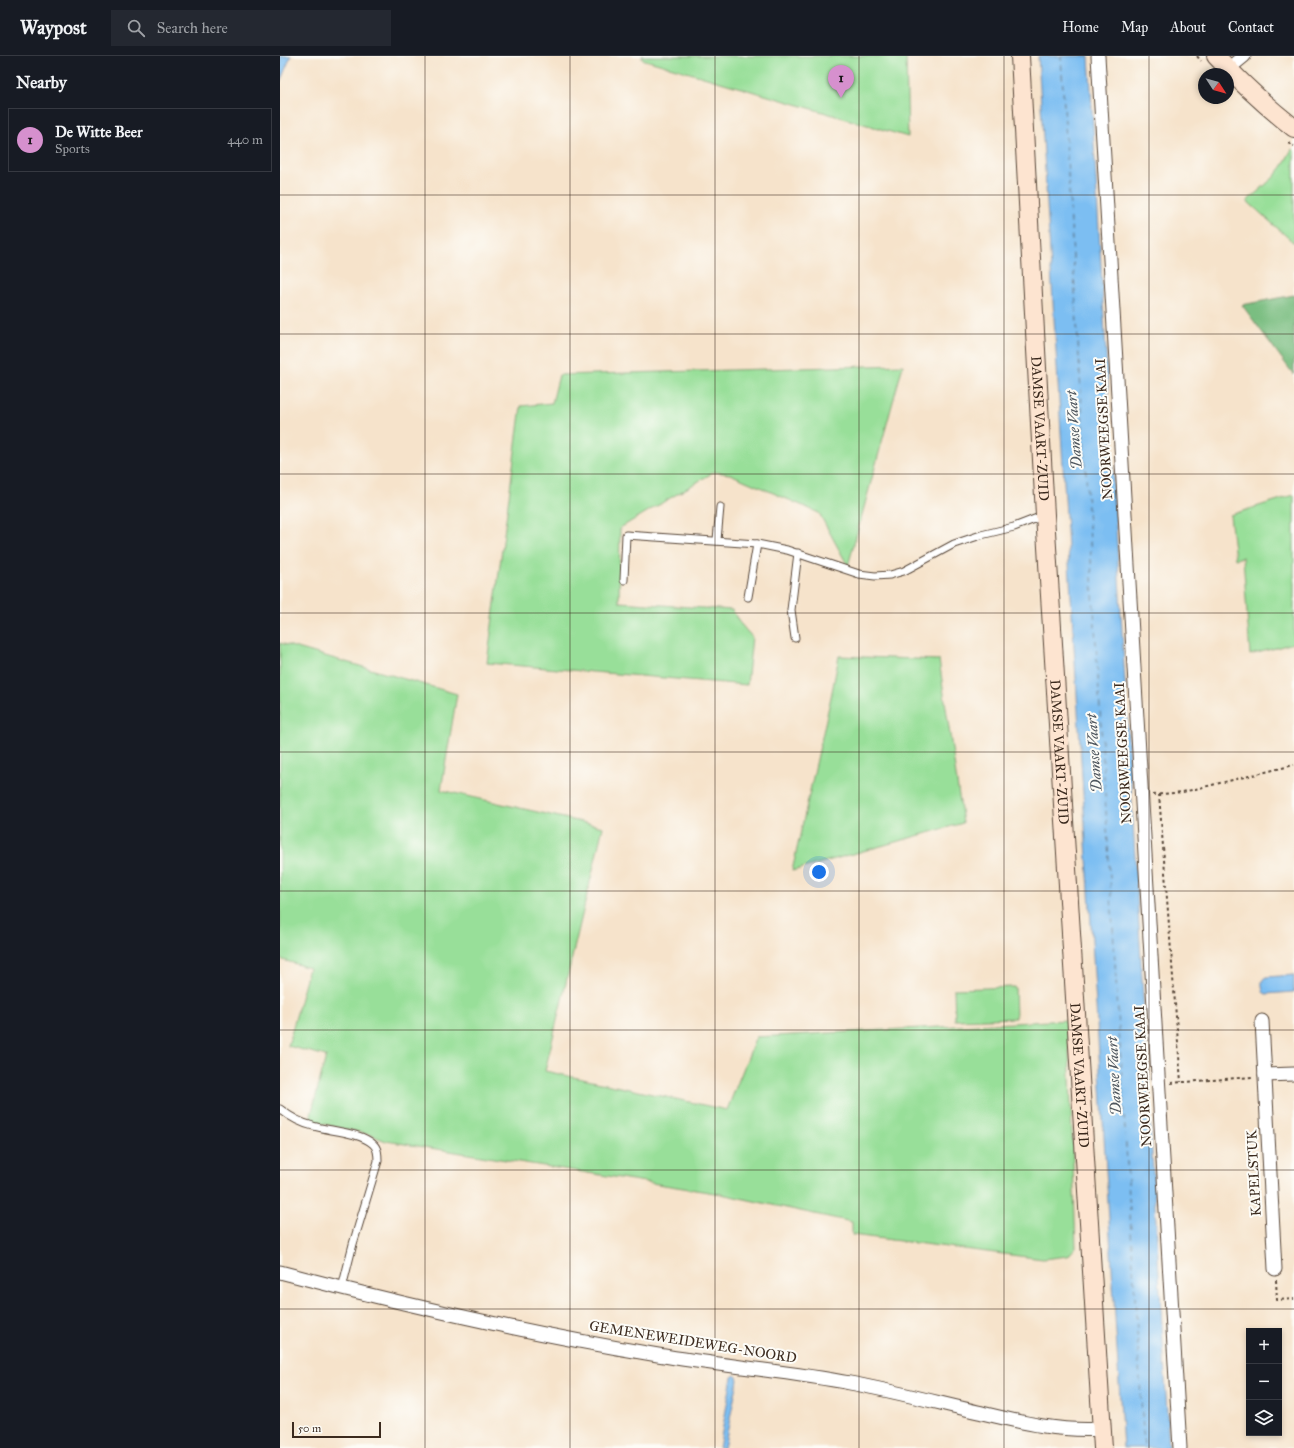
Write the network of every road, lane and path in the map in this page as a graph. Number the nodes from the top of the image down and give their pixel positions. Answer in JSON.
{"nodes":[{"id":1,"x":1020,"y":56,"type":"edge"},
{"id":2,"x":1098,"y":56,"type":"edge"},
{"id":3,"x":1216,"y":56,"type":"edge"},
{"id":4,"x":1244,"y":56,"type":"edge"},
{"id":5,"x":1227,"y":68,"type":"edge"},
{"id":6,"x":1229,"y":68,"type":"edge"},
{"id":7,"x":1234,"y":75,"type":"edge"},
{"id":8,"x":1294,"y":128,"type":"edge"},
{"id":9,"x":720,"y":507,"type":"dead end"},
{"id":10,"x":1045,"y":515,"type":"junction"},
{"id":11,"x":717,"y":540,"type":"junction"},
{"id":12,"x":757,"y":544,"type":"junction"},
{"id":13,"x":798,"y":553,"type":"junction"},
{"id":14,"x":624,"y":580,"type":"dead end"},
{"id":15,"x":748,"y":597,"type":"dead end"},
{"id":16,"x":795,"y":638,"type":"dead end"},
{"id":17,"x":1294,"y":765,"type":"edge"},
{"id":18,"x":1262,"y":1020,"type":"dead end"},
{"id":19,"x":1294,"y":1074,"type":"edge"},
{"id":20,"x":1265,"y":1076,"type":"junction"},
{"id":21,"x":280,"y":1109,"type":"edge"},
{"id":22,"x":1276,"y":1269,"type":"joint"},
{"id":23,"x":280,"y":1272,"type":"edge"},
{"id":24,"x":342,"y":1288,"type":"junction"},
{"id":25,"x":1294,"y":1299,"type":"edge"},
{"id":26,"x":1102,"y":1429,"type":"junction"},
{"id":27,"x":1103,"y":1448,"type":"edge"},
{"id":28,"x":1180,"y":1448,"type":"edge"}],
"edges":[{"from":1,"to":10,"type":"street","name":"DAMSE VAART-ZUID"},
{"from":2,"to":28,"type":"street","name":"NOORWEEGSE KAAI"},
{"from":3,"to":5,"type":"street"},
{"from":4,"to":6,"type":"street"},
{"from":7,"to":8,"type":"street"},
{"from":9,"to":11,"type":"lane"},
{"from":10,"to":13,"type":"lane"},
{"from":10,"to":26,"type":"street","name":"DAMSE VAART-ZUID"},
{"from":11,"to":12,"type":"lane"},
{"from":11,"to":14,"type":"lane"},
{"from":12,"to":13,"type":"lane"},
{"from":12,"to":15,"type":"lane"},
{"from":13,"to":16,"type":"lane"},
{"from":17,"to":20,"type":"path"},
{"from":18,"to":20,"type":"street","name":"KAPELSTUK"},
{"from":19,"to":20,"type":"street"},
{"from":20,"to":22,"type":"street","name":"KAPELSTUK"},
{"from":21,"to":24,"type":"lane"},
{"from":22,"to":25,"type":"path"},
{"from":23,"to":24,"type":"street","name":"GEMENEWEIDEWEG-NOORD"},
{"from":24,"to":26,"type":"street","name":"GEMENEWEIDEWEG-NOORD"},
{"from":26,"to":27,"type":"street","name":"DAMSE VAART-ZUID"}]}
